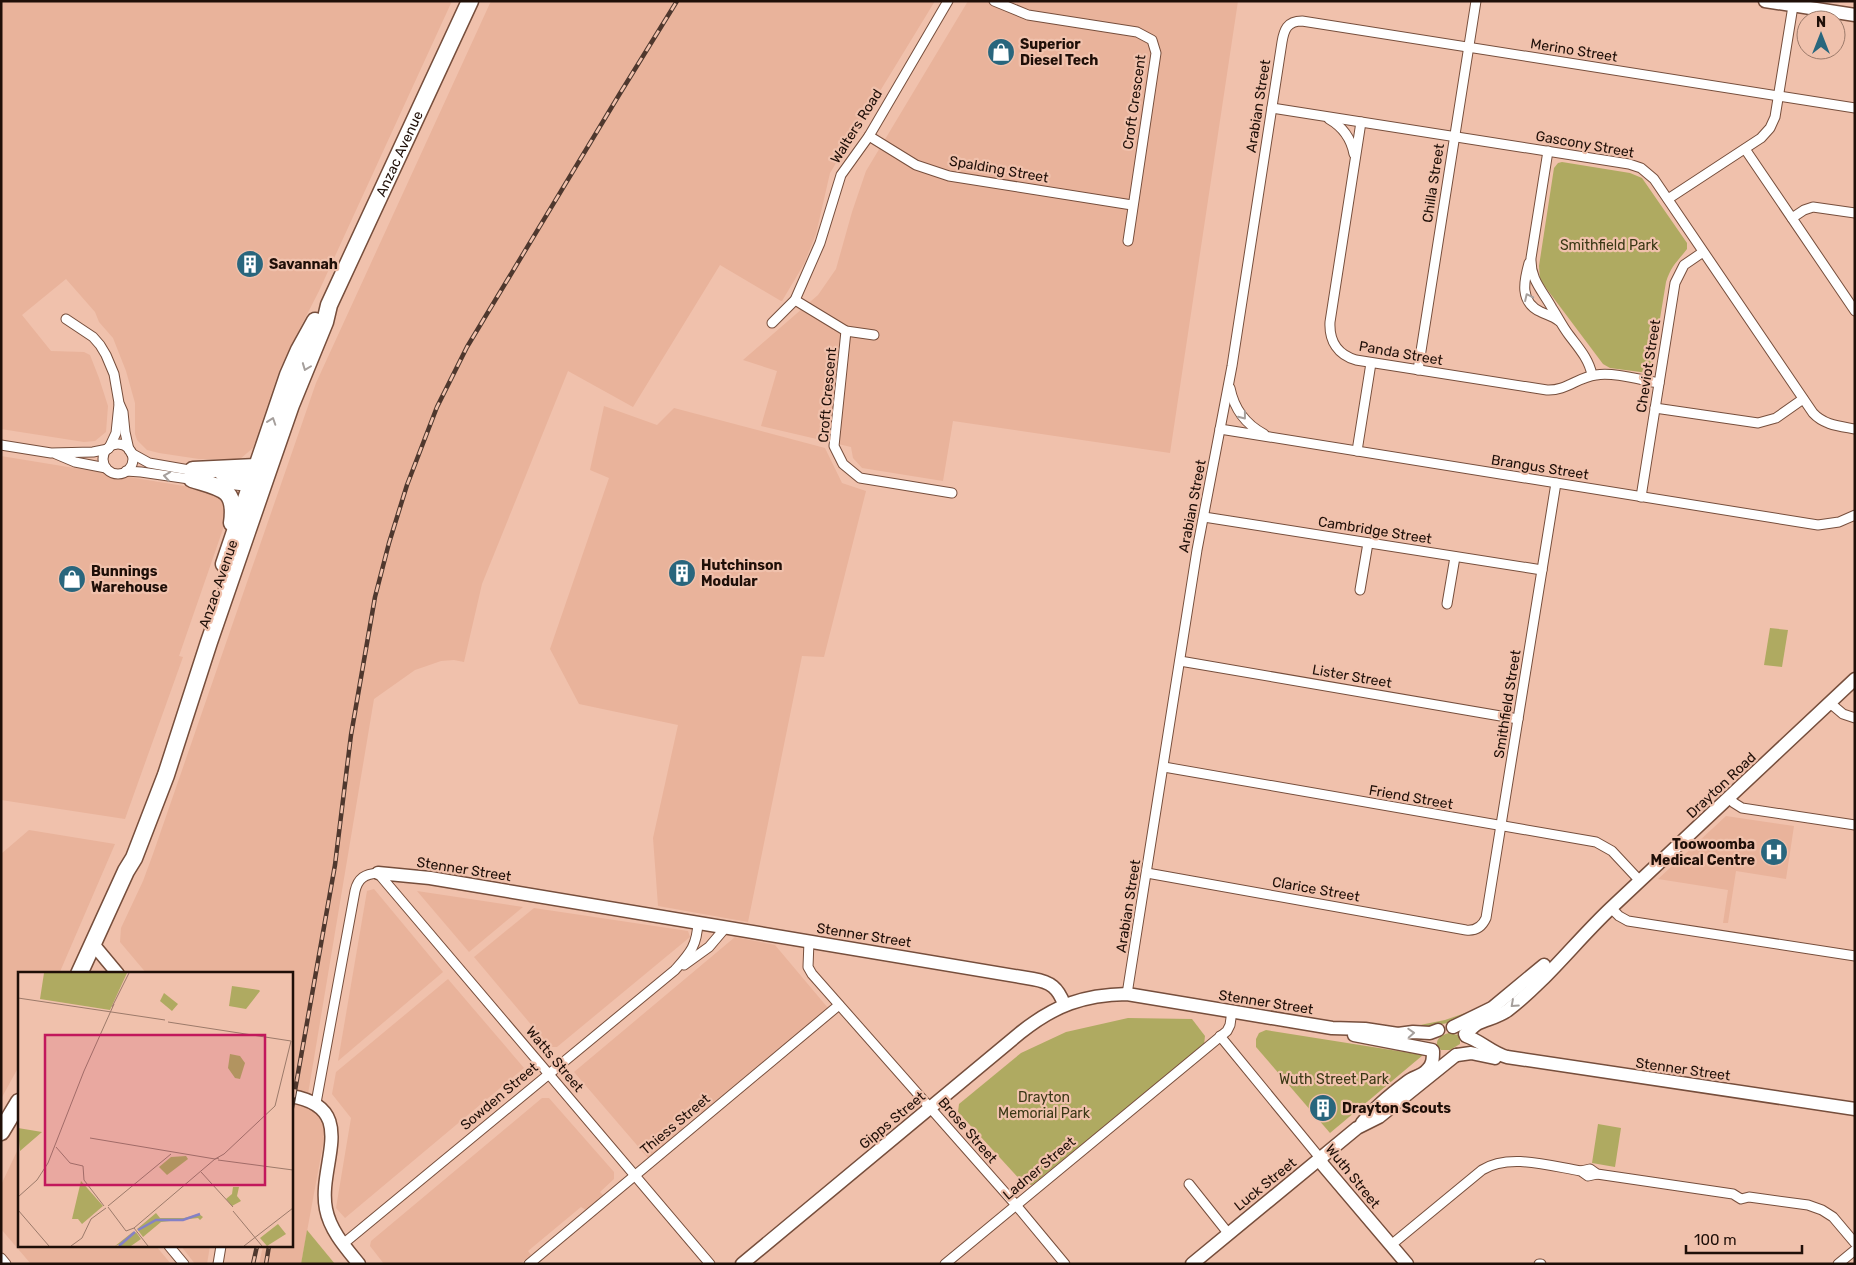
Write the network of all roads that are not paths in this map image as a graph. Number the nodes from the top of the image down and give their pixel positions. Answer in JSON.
{"nodes":[{"id":1,"x":470,"y":1,"type":"edge"},
{"id":2,"x":948,"y":1,"type":"edge"},
{"id":3,"x":994,"y":1,"type":"edge"},
{"id":4,"x":1476,"y":1,"type":"edge"},
{"id":5,"x":1765,"y":1,"type":"edge"},
{"id":6,"x":1793,"y":6,"type":"junction"},
{"id":7,"x":1855,"y":15,"type":"edge"},
{"id":8,"x":1290,"y":24,"type":"joint"},
{"id":9,"x":1468,"y":47,"type":"junction"},
{"id":10,"x":1779,"y":96,"type":"junction"},
{"id":11,"x":1272,"y":108,"type":"junction"},
{"id":12,"x":1855,"y":108,"type":"edge"},
{"id":13,"x":1324,"y":116,"type":"junction"},
{"id":14,"x":1361,"y":122,"type":"junction"},
{"id":15,"x":869,"y":136,"type":"junction"},
{"id":16,"x":1455,"y":136,"type":"junction"},
{"id":17,"x":1745,"y":149,"type":"junction"},
{"id":18,"x":1548,"y":151,"type":"junction"},
{"id":19,"x":1355,"y":161,"type":"junction"},
{"id":20,"x":1668,"y":199,"type":"junction"},
{"id":21,"x":1132,"y":205,"type":"junction"},
{"id":22,"x":1855,"y":213,"type":"edge"},
{"id":23,"x":1792,"y":218,"type":"junction"},
{"id":24,"x":1128,"y":241,"type":"dead end"},
{"id":25,"x":1703,"y":252,"type":"junction"},
{"id":26,"x":1531,"y":258,"type":"junction"},
{"id":27,"x":795,"y":300,"type":"junction"},
{"id":28,"x":1855,"y":311,"type":"edge"},
{"id":29,"x":66,"y":319,"type":"dead end"},
{"id":30,"x":1559,"y":321,"type":"junction"},
{"id":31,"x":772,"y":323,"type":"dead end"},
{"id":32,"x":846,"y":331,"type":"junction"},
{"id":33,"x":874,"y":335,"type":"dead end"},
{"id":34,"x":1371,"y":362,"type":"junction"},
{"id":35,"x":1418,"y":370,"type":"junction"},
{"id":36,"x":1592,"y":375,"type":"junction"},
{"id":37,"x":1229,"y":380,"type":"junction"},
{"id":38,"x":1659,"y":383,"type":"junction"},
{"id":39,"x":1803,"y":399,"type":"junction"},
{"id":40,"x":119,"y":403,"type":"junction"},
{"id":41,"x":1655,"y":408,"type":"junction"},
{"id":42,"x":1220,"y":429,"type":"junction"},
{"id":43,"x":1855,"y":429,"type":"edge"},
{"id":44,"x":1275,"y":438,"type":"junction"},
{"id":45,"x":1,"y":445,"type":"edge"},
{"id":46,"x":108,"y":448,"type":"junction"},
{"id":47,"x":1357,"y":451,"type":"junction"},
{"id":48,"x":51,"y":452,"type":"junction"},
{"id":49,"x":130,"y":452,"type":"junction"},
{"id":50,"x":106,"y":468,"type":"junction"},
{"id":51,"x":126,"y":471,"type":"junction"},
{"id":52,"x":192,"y":475,"type":"junction"},
{"id":53,"x":257,"y":480,"type":"junction"},
{"id":54,"x":1556,"y":483,"type":"junction"},
{"id":55,"x":952,"y":493,"type":"dead end"},
{"id":56,"x":1641,"y":497,"type":"junction"},
{"id":57,"x":1855,"y":515,"type":"edge"},
{"id":58,"x":1204,"y":517,"type":"junction"},
{"id":59,"x":1368,"y":543,"type":"junction"},
{"id":60,"x":230,"y":548,"type":"junction"},
{"id":61,"x":1455,"y":556,"type":"junction"},
{"id":62,"x":1542,"y":570,"type":"junction"},
{"id":63,"x":1360,"y":590,"type":"dead end"},
{"id":64,"x":1447,"y":604,"type":"dead end"},
{"id":65,"x":1180,"y":661,"type":"junction"},
{"id":66,"x":1855,"y":679,"type":"edge"},
{"id":67,"x":1830,"y":703,"type":"junction"},
{"id":68,"x":1855,"y":718,"type":"edge"},
{"id":69,"x":1518,"y":719,"type":"junction"},
{"id":70,"x":1164,"y":767,"type":"junction"},
{"id":71,"x":1729,"y":798,"type":"junction"},
{"id":72,"x":1855,"y":825,"type":"edge"},
{"id":73,"x":1501,"y":826,"type":"junction"},
{"id":74,"x":126,"y":871,"type":"junction"},
{"id":75,"x":378,"y":873,"type":"junction"},
{"id":76,"x":1147,"y":873,"type":"junction"},
{"id":77,"x":1640,"y":881,"type":"junction"},
{"id":78,"x":1611,"y":908,"type":"junction"},
{"id":79,"x":698,"y":922,"type":"junction"},
{"id":80,"x":726,"y":927,"type":"junction"},
{"id":81,"x":1480,"y":927,"type":"joint"},
{"id":82,"x":1585,"y":932,"type":"junction"},
{"id":83,"x":809,"y":941,"type":"junction"},
{"id":84,"x":93,"y":944,"type":"junction"},
{"id":85,"x":1855,"y":956,"type":"edge"},
{"id":86,"x":675,"y":970,"type":"junction"},
{"id":87,"x":80,"y":972,"type":"edge"},
{"id":88,"x":116,"y":972,"type":"edge"},
{"id":89,"x":1128,"y":994,"type":"junction"},
{"id":90,"x":839,"y":1004,"type":"junction"},
{"id":91,"x":1064,"y":1004,"type":"junction"},
{"id":92,"x":1232,"y":1011,"type":"junction"},
{"id":93,"x":1491,"y":1020,"type":"junction"},
{"id":94,"x":1453,"y":1027,"type":"junction"},
{"id":95,"x":1332,"y":1028,"type":"junction"},
{"id":96,"x":1438,"y":1030,"type":"junction"},
{"id":97,"x":1466,"y":1035,"type":"junction"},
{"id":98,"x":1220,"y":1036,"type":"junction"},
{"id":99,"x":1488,"y":1049,"type":"junction"},
{"id":100,"x":1432,"y":1051,"type":"junction"},
{"id":101,"x":1456,"y":1055,"type":"junction"},
{"id":102,"x":1507,"y":1058,"type":"junction"},
{"id":103,"x":549,"y":1073,"type":"junction"},
{"id":104,"x":292,"y":1096,"type":"edge"},
{"id":105,"x":316,"y":1103,"type":"junction"},
{"id":106,"x":18,"y":1104,"type":"edge"},
{"id":107,"x":930,"y":1107,"type":"junction"},
{"id":108,"x":1855,"y":1109,"type":"edge"},
{"id":109,"x":1357,"y":1128,"type":"junction"},
{"id":110,"x":1,"y":1132,"type":"edge"},
{"id":111,"x":1320,"y":1158,"type":"junction"},
{"id":112,"x":636,"y":1175,"type":"junction"},
{"id":113,"x":1189,"y":1184,"type":"dead end"},
{"id":114,"x":1016,"y":1205,"type":"junction"},
{"id":115,"x":1228,"y":1233,"type":"junction"},
{"id":116,"x":1855,"y":1243,"type":"edge"},
{"id":117,"x":343,"y":1244,"type":"junction"},
{"id":118,"x":1391,"y":1245,"type":"junction"},
{"id":119,"x":171,"y":1248,"type":"edge"},
{"id":120,"x":221,"y":1248,"type":"edge"},
{"id":121,"x":1855,"y":1250,"type":"edge"},
{"id":122,"x":1,"y":1258,"type":"edge"},
{"id":123,"x":6,"y":1264,"type":"edge"},
{"id":124,"x":184,"y":1264,"type":"edge"},
{"id":125,"x":218,"y":1264,"type":"edge"},
{"id":126,"x":359,"y":1264,"type":"edge"},
{"id":127,"x":529,"y":1264,"type":"edge"},
{"id":128,"x":710,"y":1264,"type":"edge"},
{"id":129,"x":742,"y":1264,"type":"edge"},
{"id":130,"x":945,"y":1264,"type":"edge"},
{"id":131,"x":1065,"y":1264,"type":"edge"},
{"id":132,"x":1192,"y":1264,"type":"edge"},
{"id":133,"x":1407,"y":1264,"type":"edge"},
{"id":134,"x":1838,"y":1264,"type":"edge"}],
"edges":[{"from":1,"to":53,"type":"highway","name":"Anzac Avenue"},
{"from":2,"to":15,"type":"street","name":"Walters Road"},
{"from":3,"to":21,"type":"street","name":"Croft Crescent"},
{"from":4,"to":9,"type":"street","name":"Chilla Street"},
{"from":5,"to":6,"type":"main road"},
{"from":6,"to":7,"type":"main road"},
{"from":6,"to":10,"type":"street"},
{"from":8,"to":9,"type":"street","name":"Merino Street"},
{"from":8,"to":11,"type":"street","name":"Arabian Street"},
{"from":9,"to":10,"type":"street","name":"Merino Street"},
{"from":9,"to":16,"type":"street","name":"Chilla Street"},
{"from":10,"to":12,"type":"street","name":"Merino Street"},
{"from":10,"to":17,"type":"street"},
{"from":11,"to":13,"type":"street","name":"Gascony Street"},
{"from":11,"to":37,"type":"street","name":"Arabian Street"},
{"from":13,"to":14,"type":"street","name":"Gascony Street"},
{"from":13,"to":19,"type":"street"},
{"from":14,"to":16,"type":"street","name":"Gascony Street"},
{"from":14,"to":19,"type":"street","name":"Panda Street"},
{"from":15,"to":21,"type":"street","name":"Spalding Street"},
{"from":15,"to":27,"type":"street","name":"Walters Road"},
{"from":16,"to":18,"type":"street","name":"Gascony Street"},
{"from":16,"to":35,"type":"street","name":"Chilla Street"},
{"from":17,"to":20,"type":"street"},
{"from":17,"to":23,"type":"street"},
{"from":18,"to":20,"type":"street","name":"Gascony Street"},
{"from":18,"to":26,"type":"street"},
{"from":19,"to":34,"type":"street","name":"Panda Street"},
{"from":20,"to":25,"type":"street","name":"Gascony Street"},
{"from":21,"to":24,"type":"street","name":"Croft Crescent"},
{"from":22,"to":23,"type":"street"},
{"from":23,"to":28,"type":"street"},
{"from":25,"to":38,"type":"street","name":"Cheviot Street"},
{"from":25,"to":39,"type":"street","name":"Gascony Street"},
{"from":26,"to":30,"type":"street"},
{"from":30,"to":26,"type":"street","one_way":true},
{"from":27,"to":31,"type":"street","name":"Walters Road"},
{"from":27,"to":32,"type":"street"},
{"from":29,"to":40,"type":"street"},
{"from":30,"to":36,"type":"street"},
{"from":32,"to":33,"type":"street"},
{"from":32,"to":55,"type":"street","name":"Croft Crescent"},
{"from":34,"to":35,"type":"street","name":"Panda Street"},
{"from":34,"to":47,"type":"street"},
{"from":35,"to":36,"type":"street","name":"Panda Street"},
{"from":36,"to":38,"type":"street","name":"Panda Street"},
{"from":37,"to":42,"type":"street","name":"Arabian Street"},
{"from":37,"to":44,"type":"street","one_way":true},
{"from":38,"to":41,"type":"street","name":"Cheviot Street"},
{"from":39,"to":41,"type":"street"},
{"from":39,"to":43,"type":"street","name":"Gascony Street"},
{"from":40,"to":46,"type":"street"},
{"from":40,"to":49,"type":"street"},
{"from":41,"to":56,"type":"street","name":"Cheviot Street"},
{"from":42,"to":44,"type":"street","name":"Brangus Street"},
{"from":42,"to":58,"type":"street","name":"Arabian Street"},
{"from":44,"to":47,"type":"street","name":"Brangus Street"},
{"from":45,"to":48,"type":"street"},
{"from":46,"to":48,"type":"street"},
{"from":46,"to":49,"type":"street"},
{"from":46,"to":50,"type":"street"},
{"from":47,"to":54,"type":"street","name":"Brangus Street"},
{"from":48,"to":50,"type":"street"},
{"from":49,"to":51,"type":"street"},
{"from":49,"to":52,"type":"street"},
{"from":50,"to":51,"type":"street"},
{"from":52,"to":51,"type":"street","one_way":true},
{"from":52,"to":53,"type":"highway"},
{"from":52,"to":60,"type":"highway"},
{"from":53,"to":60,"type":"highway","name":"Anzac Avenue"},
{"from":53,"to":74,"type":"highway","name":"Anzac Avenue"},
{"from":54,"to":56,"type":"street","name":"Brangus Street"},
{"from":54,"to":62,"type":"street","name":"Smithfield Street"},
{"from":56,"to":57,"type":"street","name":"Brangus Street"},
{"from":58,"to":59,"type":"street","name":"Cambridge Street"},
{"from":58,"to":65,"type":"street","name":"Arabian Street"},
{"from":59,"to":61,"type":"street","name":"Cambridge Street"},
{"from":59,"to":63,"type":"street"},
{"from":60,"to":74,"type":"highway","name":"Anzac Avenue"},
{"from":61,"to":62,"type":"street","name":"Cambridge Street"},
{"from":61,"to":64,"type":"street"},
{"from":62,"to":69,"type":"street","name":"Smithfield Street"},
{"from":65,"to":69,"type":"street","name":"Lister Street"},
{"from":65,"to":70,"type":"street","name":"Arabian Street"},
{"from":66,"to":67,"type":"main road","name":"Drayton Road"},
{"from":67,"to":68,"type":"street"},
{"from":67,"to":71,"type":"main road","name":"Drayton Road"},
{"from":69,"to":73,"type":"street","name":"Smithfield Street"},
{"from":70,"to":73,"type":"street","name":"Friend Street"},
{"from":70,"to":76,"type":"street","name":"Arabian Street"},
{"from":71,"to":72,"type":"street"},
{"from":71,"to":77,"type":"main road","name":"Drayton Road"},
{"from":73,"to":77,"type":"street","name":"Friend Street"},
{"from":73,"to":81,"type":"street","name":"Smithfield Street"},
{"from":74,"to":84,"type":"highway","name":"Anzac Avenue"},
{"from":75,"to":79,"type":"main road","name":"Stenner Street"},
{"from":75,"to":103,"type":"street","name":"Watts Street"},
{"from":75,"to":105,"type":"street"},
{"from":76,"to":81,"type":"street","name":"Clarice Street"},
{"from":76,"to":89,"type":"street","name":"Arabian Street"},
{"from":77,"to":78,"type":"main road","name":"Drayton Road"},
{"from":78,"to":82,"type":"main road","name":"Drayton Road"},
{"from":78,"to":85,"type":"street"},
{"from":79,"to":80,"type":"main road","name":"Stenner Street"},
{"from":79,"to":86,"type":"street","name":"Sowden Street"},
{"from":80,"to":83,"type":"main road","name":"Stenner Street"},
{"from":80,"to":86,"type":"street","name":"Sowden Street"},
{"from":82,"to":93,"type":"main road","name":"Drayton Road","one_way":true},
{"from":82,"to":94,"type":"main road","name":"Drayton Road"},
{"from":83,"to":90,"type":"street","name":"Brose Street"},
{"from":83,"to":91,"type":"main road","name":"Stenner Street"},
{"from":84,"to":87,"type":"highway","name":"Anzac Avenue"},
{"from":84,"to":88,"type":"main road"},
{"from":86,"to":103,"type":"street","name":"Sowden Street"},
{"from":89,"to":91,"type":"main road","name":"Stenner Street"},
{"from":89,"to":92,"type":"main road","name":"Stenner Street"},
{"from":90,"to":107,"type":"street","name":"Brose Street"},
{"from":90,"to":112,"type":"street","name":"Thiess Street"},
{"from":91,"to":107,"type":"main road","name":"Gipps Street"},
{"from":92,"to":95,"type":"main road","name":"Stenner Street"},
{"from":92,"to":98,"type":"street","name":"Ladner Street"},
{"from":93,"to":97,"type":"main road","name":"Drayton Road"},
{"from":93,"to":99,"type":"main road"},
{"from":94,"to":96,"type":"main road"},
{"from":94,"to":97,"type":"main road"},
{"from":95,"to":96,"type":"main road","name":"Stenner Street","one_way":true},
{"from":95,"to":100,"type":"main road","name":"Stenner Street"},
{"from":96,"to":100,"type":"main road"},
{"from":97,"to":99,"type":"main road","name":"Stenner Street"},
{"from":97,"to":101,"type":"main road"},
{"from":98,"to":111,"type":"street","name":"Wuth Street"},
{"from":98,"to":114,"type":"street","name":"Ladner Street"},
{"from":99,"to":102,"type":"main road","name":"Stenner Street"},
{"from":100,"to":101,"type":"main road"},
{"from":100,"to":109,"type":"main road","name":"Luck Street"},
{"from":101,"to":102,"type":"main road","name":"Stenner Street"},
{"from":101,"to":109,"type":"main road","name":"Luck Street"},
{"from":102,"to":108,"type":"main road","name":"Stenner Street"},
{"from":103,"to":112,"type":"street","name":"Watts Street"},
{"from":103,"to":117,"type":"street","name":"Sowden Street"},
{"from":104,"to":105,"type":"main road"},
{"from":105,"to":117,"type":"main road"},
{"from":106,"to":110,"type":"highway"},
{"from":107,"to":114,"type":"street","name":"Brose Street"},
{"from":107,"to":129,"type":"main road","name":"Gipps Street"},
{"from":109,"to":111,"type":"main road","name":"Luck Street"},
{"from":111,"to":115,"type":"main road","name":"Luck Street"},
{"from":111,"to":118,"type":"main road","name":"Wuth Street"},
{"from":112,"to":127,"type":"street","name":"Thiess Street"},
{"from":112,"to":128,"type":"street","name":"Watts Street"},
{"from":113,"to":115,"type":"street"},
{"from":114,"to":130,"type":"street","name":"Ladner Street"},
{"from":114,"to":131,"type":"street","name":"Brose Street"},
{"from":115,"to":132,"type":"main road","name":"Luck Street"},
{"from":116,"to":118,"type":"street"},
{"from":117,"to":126,"type":"main road"},
{"from":118,"to":133,"type":"main road","name":"Wuth Street"},
{"from":119,"to":124,"type":"street"},
{"from":120,"to":125,"type":"street"},
{"from":121,"to":134,"type":"street"},
{"from":122,"to":123,"type":"street"}]}
